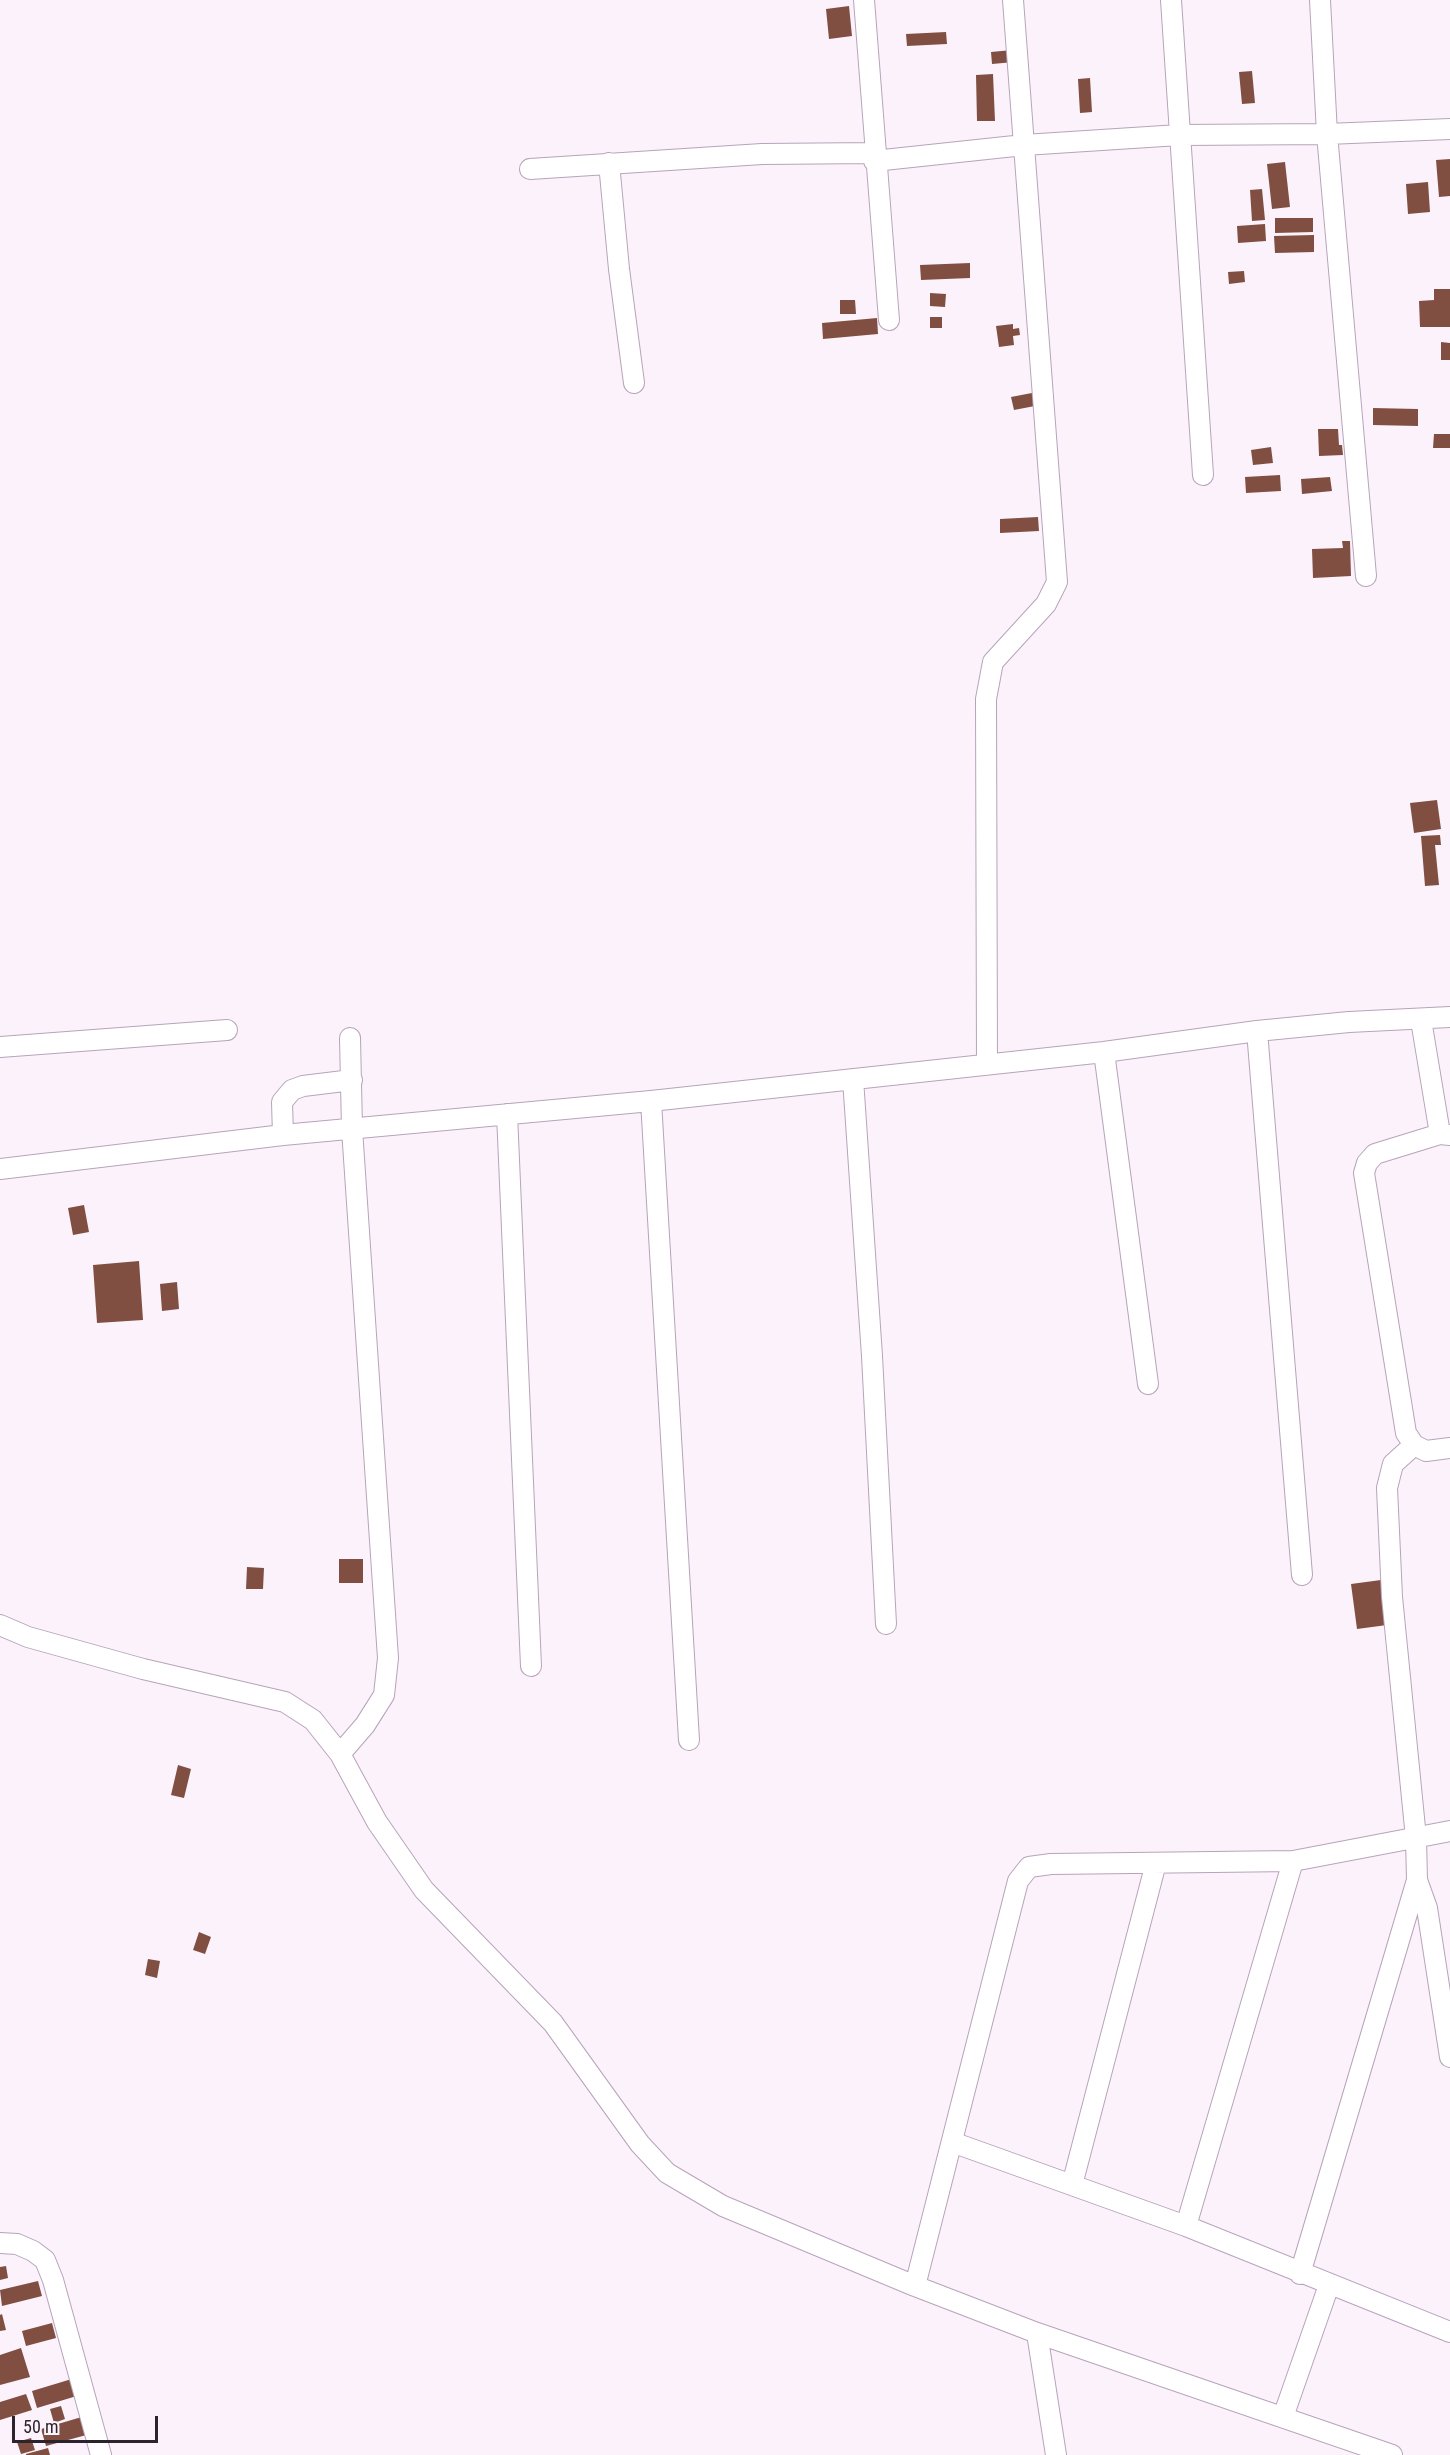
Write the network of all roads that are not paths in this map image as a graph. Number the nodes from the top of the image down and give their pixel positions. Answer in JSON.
{"nodes":[{"id":1,"x":864,"y":0,"type":"edge"},
{"id":2,"x":1013,"y":0,"type":"edge"},
{"id":3,"x":1171,"y":0,"type":"edge"},
{"id":4,"x":1320,"y":0,"type":"edge"},
{"id":5,"x":1450,"y":129,"type":"edge"},
{"id":6,"x":1327,"y":134,"type":"junction"},
{"id":7,"x":1179,"y":135,"type":"junction"},
{"id":8,"x":1024,"y":145,"type":"junction"},
{"id":9,"x":874,"y":157,"type":"junction"},
{"id":10,"x":609,"y":163,"type":"junction"},
{"id":11,"x":530,"y":169,"type":"dead end"},
{"id":12,"x":889,"y":320,"type":"dead end"},
{"id":13,"x":634,"y":383,"type":"dead end"},
{"id":14,"x":1203,"y":475,"type":"dead end"},
{"id":15,"x":1366,"y":576,"type":"dead end"},
{"id":16,"x":1450,"y":1017,"type":"edge"},
{"id":17,"x":1421,"y":1020,"type":"junction"},
{"id":18,"x":227,"y":1030,"type":"dead end"},
{"id":19,"x":1257,"y":1031,"type":"junction"},
{"id":20,"x":350,"y":1038,"type":"dead end"},
{"id":21,"x":0,"y":1047,"type":"edge"},
{"id":22,"x":1104,"y":1052,"type":"junction"},
{"id":23,"x":987,"y":1064,"type":"junction"},
{"id":24,"x":853,"y":1079,"type":"junction"},
{"id":25,"x":352,"y":1080,"type":"junction"},
{"id":26,"x":651,"y":1101,"type":"junction"},
{"id":27,"x":507,"y":1114,"type":"junction"},
{"id":28,"x":352,"y":1129,"type":"junction"},
{"id":29,"x":283,"y":1135,"type":"junction"},
{"id":30,"x":1445,"y":1135,"type":"edge"},
{"id":31,"x":0,"y":1170,"type":"edge"},
{"id":32,"x":1148,"y":1384,"type":"dead end"},
{"id":33,"x":1414,"y":1445,"type":"junction"},
{"id":34,"x":1450,"y":1449,"type":"edge"},
{"id":35,"x":1302,"y":1575,"type":"dead end"},
{"id":36,"x":886,"y":1624,"type":"dead end"},
{"id":37,"x":0,"y":1625,"type":"edge"},
{"id":38,"x":531,"y":1666,"type":"dead end"},
{"id":39,"x":689,"y":1740,"type":"dead end"},
{"id":40,"x":340,"y":1754,"type":"junction"},
{"id":41,"x":1450,"y":1831,"type":"edge"},
{"id":42,"x":1416,"y":1838,"type":"junction"},
{"id":43,"x":1293,"y":1861,"type":"junction"},
{"id":44,"x":1155,"y":1863,"type":"junction"},
{"id":45,"x":1417,"y":1880,"type":"junction"},
{"id":46,"x":1450,"y":2057,"type":"edge"},
{"id":47,"x":952,"y":2142,"type":"junction"},
{"id":48,"x":1072,"y":2185,"type":"junction"},
{"id":49,"x":1186,"y":2226,"type":"junction"},
{"id":50,"x":0,"y":2243,"type":"edge"},
{"id":51,"x":1300,"y":2274,"type":"junction"},
{"id":52,"x":1329,"y":2285,"type":"junction"},
{"id":53,"x":915,"y":2286,"type":"junction"},
{"id":54,"x":1450,"y":2332,"type":"edge"},
{"id":55,"x":1037,"y":2333,"type":"junction"},
{"id":56,"x":1283,"y":2417,"type":"junction"},
{"id":57,"x":101,"y":2455,"type":"edge"},
{"id":58,"x":1056,"y":2455,"type":"edge"},
{"id":59,"x":1392,"y":2455,"type":"edge"}],
"edges":[{"from":1,"to":9,"type":"street"},
{"from":2,"to":8,"type":"street"},
{"from":3,"to":7,"type":"street"},
{"from":4,"to":6,"type":"street"},
{"from":5,"to":6,"type":"street"},
{"from":6,"to":7,"type":"street"},
{"from":6,"to":15,"type":"street"},
{"from":7,"to":8,"type":"street"},
{"from":7,"to":14,"type":"street"},
{"from":8,"to":9,"type":"street"},
{"from":8,"to":23,"type":"street"},
{"from":9,"to":10,"type":"street"},
{"from":9,"to":12,"type":"street"},
{"from":10,"to":11,"type":"street"},
{"from":10,"to":13,"type":"street"},
{"from":16,"to":17,"type":"street"},
{"from":17,"to":19,"type":"street"},
{"from":17,"to":30,"type":"street"},
{"from":18,"to":21,"type":"street"},
{"from":19,"to":22,"type":"street"},
{"from":19,"to":35,"type":"street"},
{"from":20,"to":25,"type":"street"},
{"from":22,"to":23,"type":"street"},
{"from":22,"to":32,"type":"street"},
{"from":23,"to":24,"type":"street"},
{"from":24,"to":26,"type":"street"},
{"from":24,"to":36,"type":"street"},
{"from":25,"to":28,"type":"street"},
{"from":25,"to":29,"type":"street"},
{"from":26,"to":27,"type":"street"},
{"from":26,"to":39,"type":"street"},
{"from":27,"to":28,"type":"street"},
{"from":27,"to":38,"type":"street"},
{"from":28,"to":29,"type":"street"},
{"from":28,"to":40,"type":"street"},
{"from":29,"to":31,"type":"street"},
{"from":30,"to":33,"type":"street"},
{"from":33,"to":34,"type":"street"},
{"from":33,"to":42,"type":"street"},
{"from":37,"to":40,"type":"street"},
{"from":40,"to":53,"type":"street"},
{"from":41,"to":42,"type":"street"},
{"from":42,"to":43,"type":"street"},
{"from":42,"to":45,"type":"street"},
{"from":43,"to":44,"type":"street"},
{"from":43,"to":49,"type":"street"},
{"from":44,"to":47,"type":"street"},
{"from":44,"to":48,"type":"street"},
{"from":45,"to":46,"type":"street"},
{"from":45,"to":51,"type":"street"},
{"from":47,"to":48,"type":"street"},
{"from":47,"to":53,"type":"street"},
{"from":48,"to":49,"type":"street"},
{"from":49,"to":51,"type":"street"},
{"from":50,"to":57,"type":"street"},
{"from":51,"to":52,"type":"street"},
{"from":52,"to":54,"type":"street"},
{"from":52,"to":56,"type":"street"},
{"from":53,"to":55,"type":"street"},
{"from":55,"to":56,"type":"street"},
{"from":55,"to":58,"type":"street"},
{"from":56,"to":59,"type":"street"}]}
